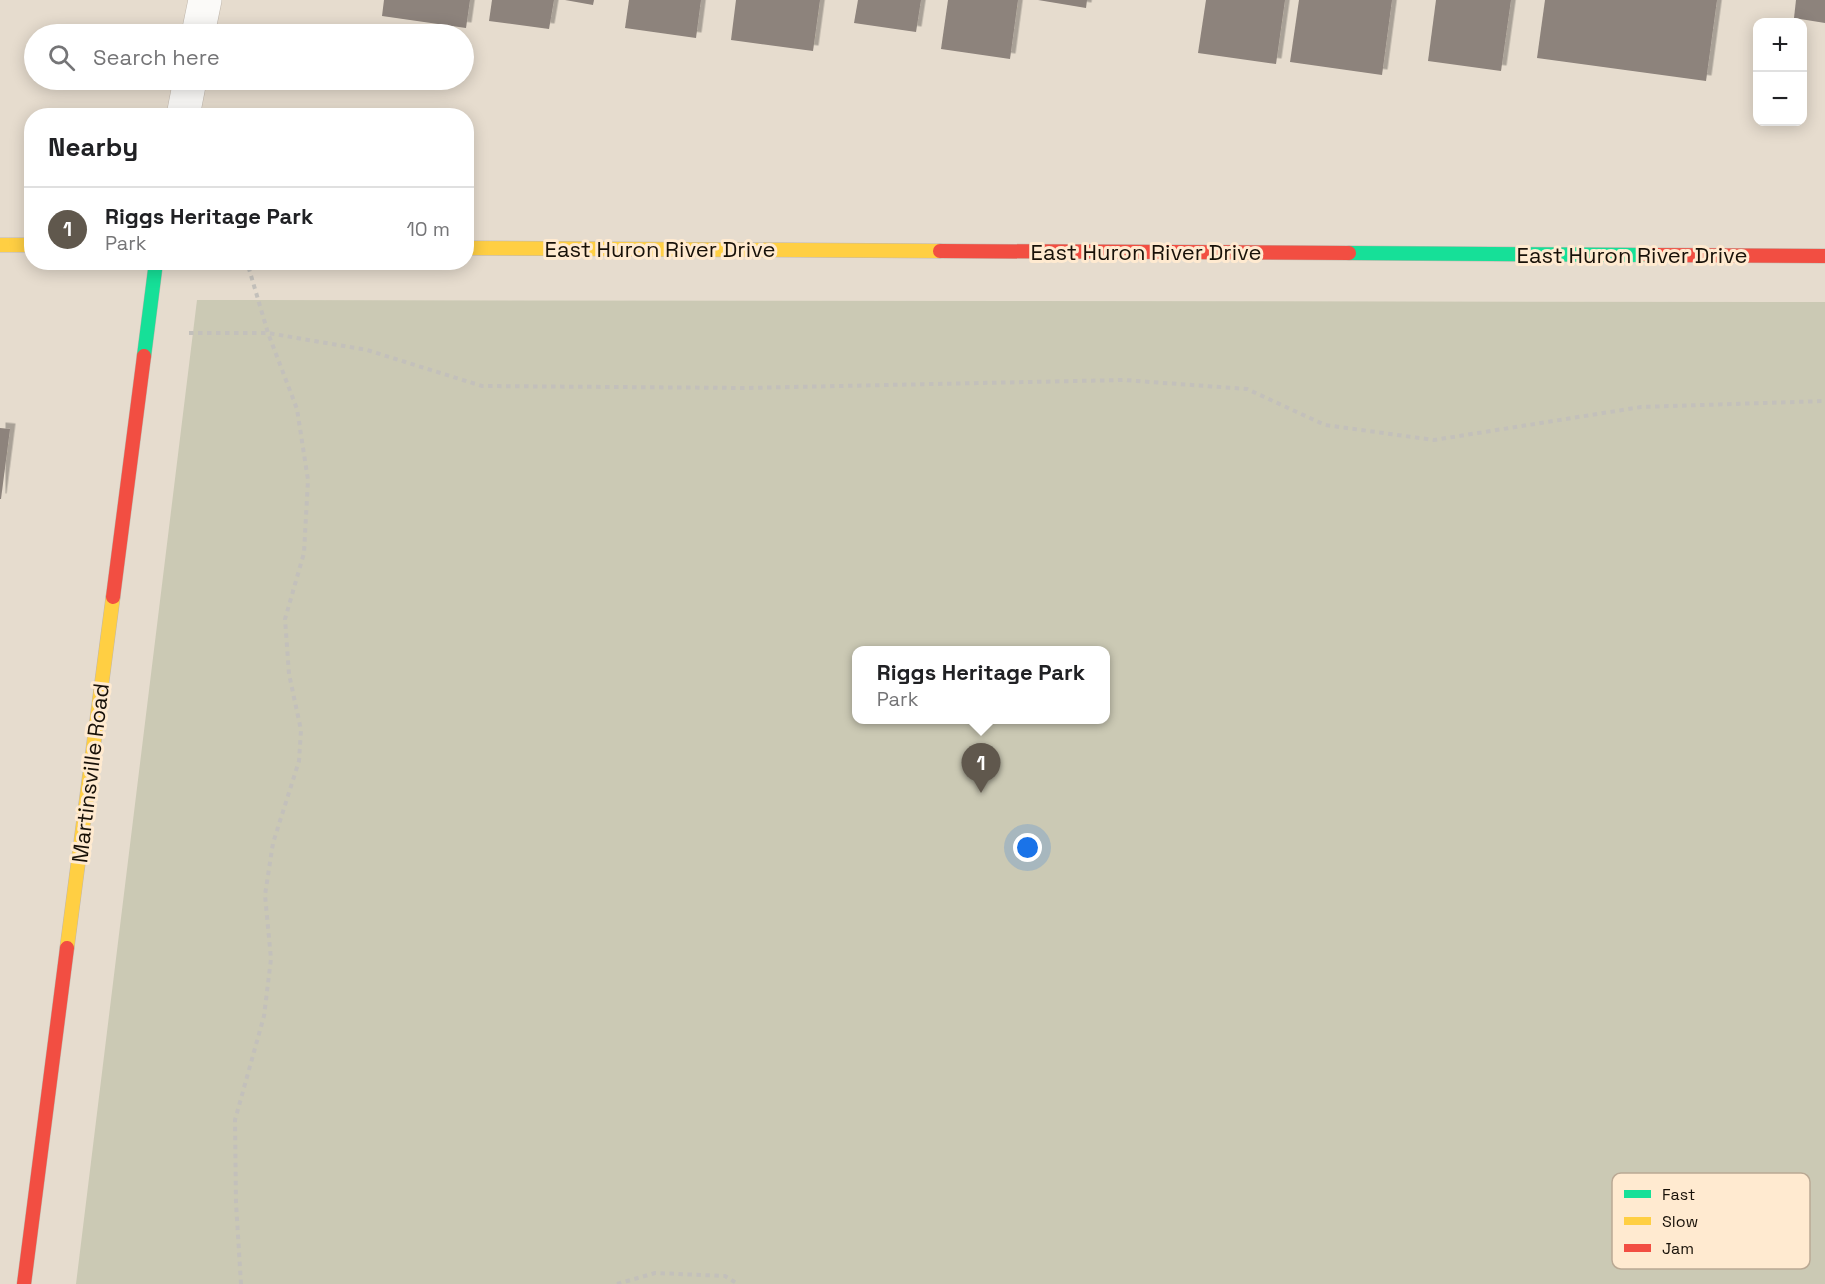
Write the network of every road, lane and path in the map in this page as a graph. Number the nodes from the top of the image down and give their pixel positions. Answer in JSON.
{"nodes":[{"id":1,"x":205,"y":0,"type":"edge"},
{"id":2,"x":200,"y":24,"type":"edge"},
{"id":3,"x":188,"y":90,"type":"edge"},
{"id":4,"x":185,"y":108,"type":"edge"},
{"id":5,"x":0,"y":245,"type":"edge"},
{"id":6,"x":24,"y":245,"type":"edge"},
{"id":7,"x":474,"y":248,"type":"edge"},
{"id":8,"x":1825,"y":256,"type":"edge"},
{"id":9,"x":155,"y":270,"type":"edge"},
{"id":10,"x":249,"y":270,"type":"edge"},
{"id":11,"x":268,"y":333,"type":"junction"},
{"id":12,"x":147,"y":334,"type":"junction"},
{"id":13,"x":1825,"y":401,"type":"edge"},
{"id":14,"x":24,"y":1284,"type":"edge"},
{"id":15,"x":241,"y":1284,"type":"edge"},
{"id":16,"x":617,"y":1284,"type":"edge"},
{"id":17,"x":738,"y":1284,"type":"edge"}],
"edges":[{"from":1,"to":2,"type":"street"},
{"from":3,"to":4,"type":"street"},
{"from":5,"to":6,"type":"main road"},
{"from":7,"to":8,"type":"main road","name":"East Huron River Drive"},
{"from":9,"to":12,"type":"main road","name":"Martinsville Road"},
{"from":10,"to":11,"type":"path"},
{"from":11,"to":12,"type":"path"},
{"from":11,"to":13,"type":"path"},
{"from":11,"to":15,"type":"path"},
{"from":12,"to":14,"type":"main road","name":"Martinsville Road"},
{"from":16,"to":17,"type":"path"}]}
